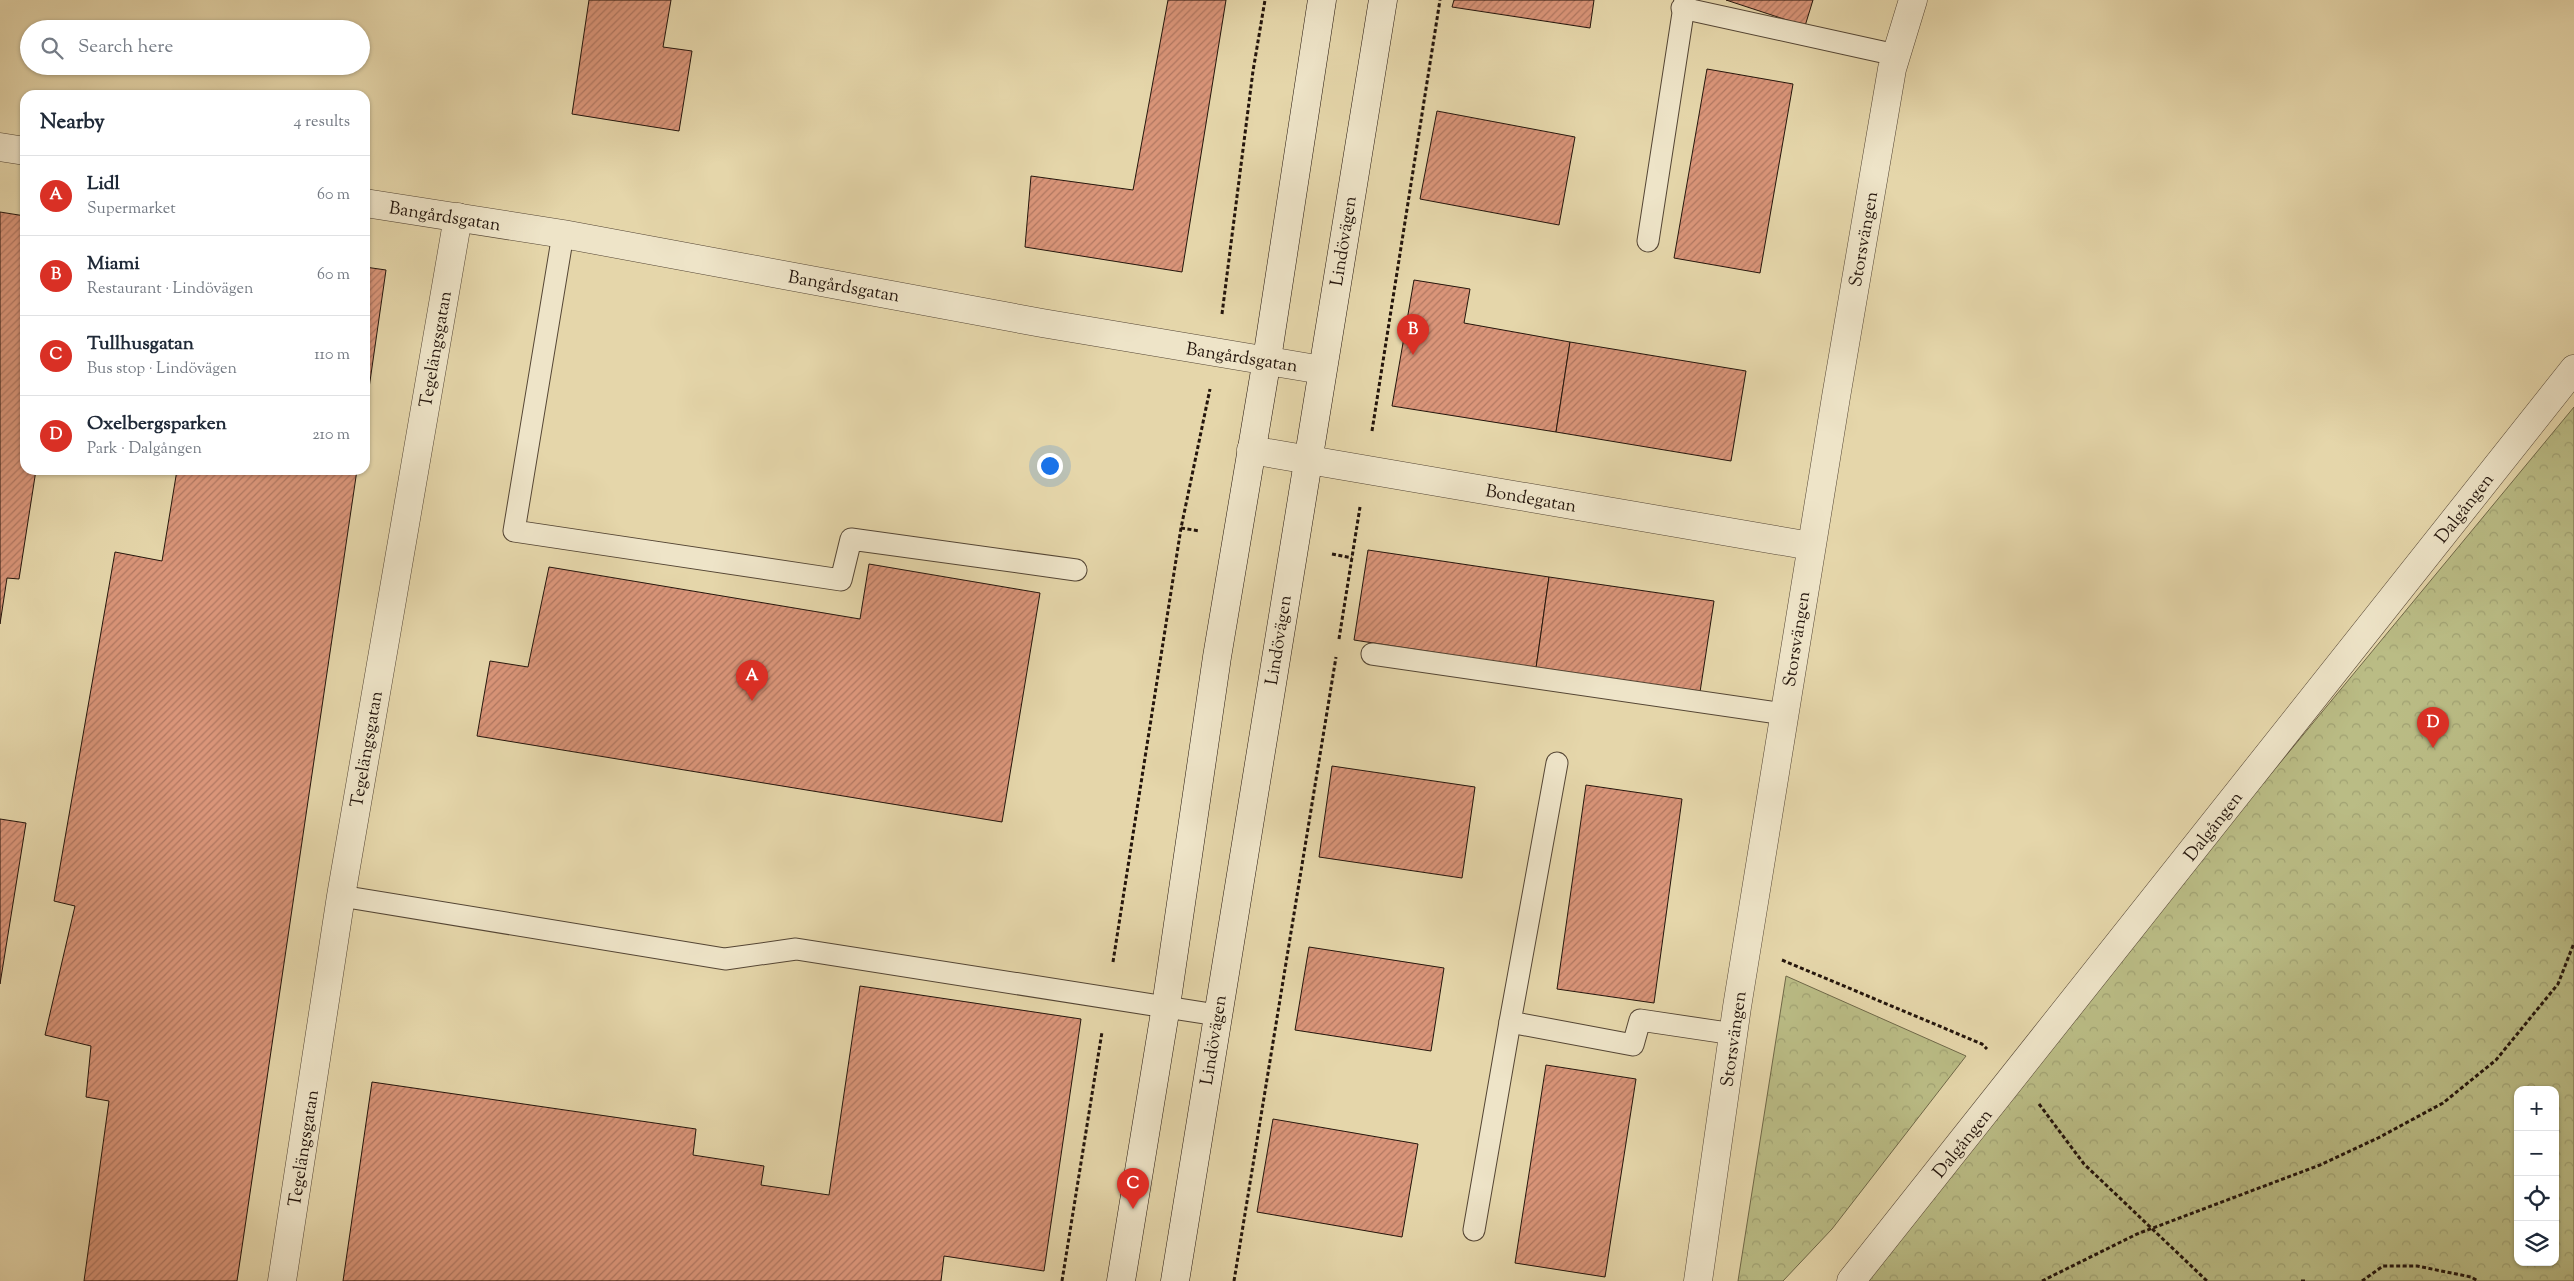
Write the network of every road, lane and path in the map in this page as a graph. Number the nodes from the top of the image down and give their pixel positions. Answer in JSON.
{"nodes":[{"id":1,"x":1265,"y":0,"type":"edge"},
{"id":2,"x":1322,"y":0,"type":"edge"},
{"id":3,"x":1383,"y":0,"type":"edge"},
{"id":4,"x":1913,"y":0,"type":"edge"},
{"id":5,"x":1683,"y":4,"type":"edge"},
{"id":6,"x":1896,"y":55,"type":"junction"},
{"id":7,"x":0,"y":147,"type":"edge"},
{"id":8,"x":20,"y":149,"type":"edge"},
{"id":9,"x":370,"y":204,"type":"edge"},
{"id":10,"x":458,"y":217,"type":"junction"},
{"id":11,"x":563,"y":234,"type":"junction"},
{"id":12,"x":1648,"y":241,"type":"dead end"},
{"id":13,"x":1217,"y":353,"type":"junction"},
{"id":14,"x":1267,"y":360,"type":"junction"},
{"id":15,"x":2574,"y":369,"type":"edge"},
{"id":16,"x":1322,"y":370,"type":"junction"},
{"id":17,"x":1251,"y":450,"type":"junction"},
{"id":18,"x":1306,"y":460,"type":"junction"},
{"id":19,"x":1811,"y":546,"type":"junction"},
{"id":20,"x":1076,"y":570,"type":"dead end"},
{"id":21,"x":1372,"y":654,"type":"dead end"},
{"id":22,"x":1785,"y":714,"type":"junction"},
{"id":23,"x":1557,"y":763,"type":"dead end"},
{"id":24,"x":341,"y":896,"type":"junction"},
{"id":25,"x":2574,"y":943,"type":"edge"},
{"id":26,"x":1747,"y":948,"type":"junction"},
{"id":27,"x":1107,"y":996,"type":"junction"},
{"id":28,"x":1166,"y":1006,"type":"junction"},
{"id":29,"x":1218,"y":1014,"type":"junction"},
{"id":30,"x":1510,"y":1022,"type":"junction"},
{"id":31,"x":1734,"y":1034,"type":"junction"},
{"id":32,"x":2014,"y":1078,"type":"junction"},
{"id":33,"x":2151,"y":1229,"type":"junction"},
{"id":34,"x":1474,"y":1230,"type":"dead end"},
{"id":35,"x":282,"y":1281,"type":"edge"},
{"id":36,"x":1062,"y":1281,"type":"edge"},
{"id":37,"x":1121,"y":1281,"type":"edge"},
{"id":38,"x":1175,"y":1281,"type":"edge"},
{"id":39,"x":1698,"y":1281,"type":"edge"},
{"id":40,"x":1851,"y":1281,"type":"edge"},
{"id":41,"x":2042,"y":1281,"type":"edge"},
{"id":42,"x":2207,"y":1281,"type":"edge"},
{"id":43,"x":2301,"y":1281,"type":"edge"},
{"id":44,"x":2308,"y":1281,"type":"edge"},
{"id":45,"x":2362,"y":1281,"type":"edge"},
{"id":46,"x":2478,"y":1281,"type":"edge"}],
"edges":[{"from":1,"to":13,"type":"path"},
{"from":2,"to":14,"type":"street"},
{"from":3,"to":16,"type":"street","name":"Lindövägen"},
{"from":4,"to":6,"type":"street","name":"Storsvängen"},
{"from":5,"to":6,"type":"lane"},
{"from":5,"to":12,"type":"lane"},
{"from":6,"to":19,"type":"street","name":"Storsvängen"},
{"from":7,"to":8,"type":"street"},
{"from":9,"to":10,"type":"street","name":"Bangårdsgatan"},
{"from":10,"to":11,"type":"street","name":"Bangårdsgatan"},
{"from":10,"to":24,"type":"street","name":"Tegelängsgatan"},
{"from":11,"to":13,"type":"street","name":"Bangårdsgatan"},
{"from":11,"to":20,"type":"lane"},
{"from":13,"to":14,"type":"street","name":"Bangårdsgatan"},
{"from":13,"to":27,"type":"path"},
{"from":14,"to":16,"type":"street","name":"Bangårdsgatan"},
{"from":14,"to":17,"type":"street"},
{"from":15,"to":32,"type":"street","name":"Dalgången"},
{"from":16,"to":18,"type":"street","name":"Lindövägen"},
{"from":17,"to":18,"type":"street","name":"Bondegatan"},
{"from":17,"to":28,"type":"street"},
{"from":18,"to":19,"type":"street","name":"Bondegatan"},
{"from":18,"to":29,"type":"street","name":"Lindövägen"},
{"from":19,"to":22,"type":"street","name":"Storsvängen"},
{"from":21,"to":22,"type":"lane"},
{"from":22,"to":26,"type":"street","name":"Storsvängen"},
{"from":23,"to":30,"type":"lane"},
{"from":24,"to":27,"type":"lane"},
{"from":24,"to":35,"type":"street","name":"Tegelängsgatan"},
{"from":25,"to":33,"type":"path"},
{"from":26,"to":31,"type":"street","name":"Storsvängen"},
{"from":26,"to":32,"type":"path"},
{"from":27,"to":28,"type":"lane"},
{"from":27,"to":36,"type":"path"},
{"from":28,"to":29,"type":"lane"},
{"from":28,"to":37,"type":"street"},
{"from":29,"to":38,"type":"street","name":"Lindövägen"},
{"from":30,"to":31,"type":"lane"},
{"from":30,"to":34,"type":"lane"},
{"from":31,"to":39,"type":"street","name":"Storsvängen"},
{"from":32,"to":33,"type":"path"},
{"from":32,"to":40,"type":"street","name":"Dalgången"},
{"from":33,"to":41,"type":"path"},
{"from":33,"to":42,"type":"path"},
{"from":43,"to":44,"type":"path"},
{"from":45,"to":46,"type":"path"}]}
